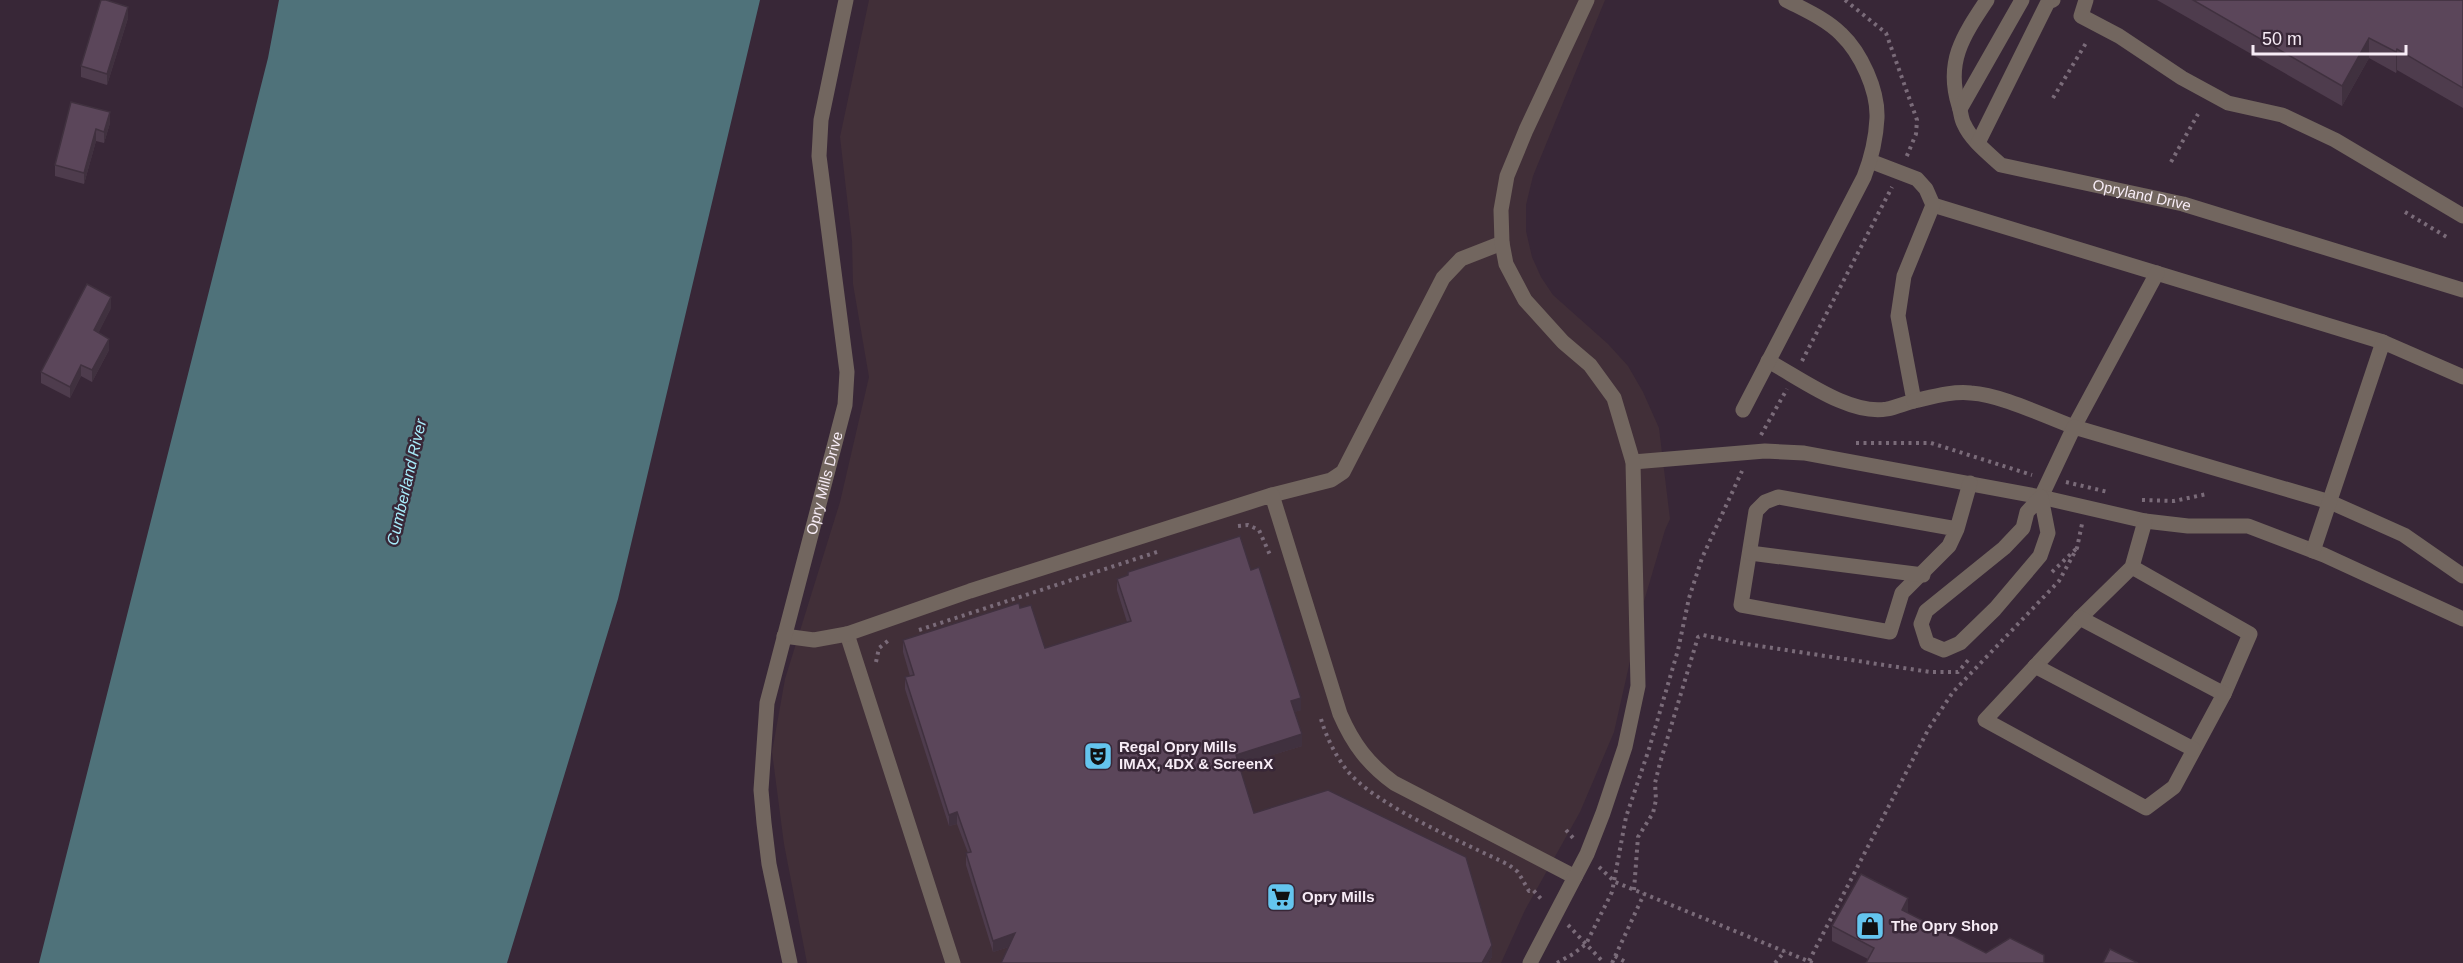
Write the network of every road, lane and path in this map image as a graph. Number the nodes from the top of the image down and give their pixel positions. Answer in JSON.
{"nodes":[{"id":1,"x":846,"y":0,"type":"edge"},
{"id":2,"x":1587,"y":0,"type":"edge"},
{"id":3,"x":1786,"y":0,"type":"edge"},
{"id":4,"x":1987,"y":0,"type":"edge"},
{"id":5,"x":2022,"y":0,"type":"edge"},
{"id":6,"x":2053,"y":0,"type":"edge"},
{"id":7,"x":2086,"y":0,"type":"edge"},
{"id":8,"x":2086,"y":43,"type":"dead end"},
{"id":9,"x":2053,"y":98,"type":"dead end"},
{"id":10,"x":1960,"y":109,"type":"junction"},
{"id":11,"x":2198,"y":114,"type":"dead end"},
{"id":12,"x":1978,"y":143,"type":"junction"},
{"id":13,"x":1870,"y":161,"type":"junction"},
{"id":14,"x":2171,"y":162,"type":"dead end"},
{"id":15,"x":1934,"y":205,"type":"junction"},
{"id":16,"x":2405,"y":212,"type":"dead end"},
{"id":17,"x":2463,"y":216,"type":"edge"},
{"id":18,"x":2450,"y":239,"type":"dead end"},
{"id":19,"x":1502,"y":243,"type":"junction"},
{"id":20,"x":2157,"y":273,"type":"junction"},
{"id":21,"x":2463,"y":290,"type":"edge"},
{"id":22,"x":2383,"y":342,"type":"junction"},
{"id":23,"x":1768,"y":361,"type":"junction"},
{"id":24,"x":2463,"y":377,"type":"edge"},
{"id":25,"x":1914,"y":401,"type":"junction"},
{"id":26,"x":1743,"y":410,"type":"dead end"},
{"id":27,"x":2074,"y":427,"type":"junction"},
{"id":28,"x":1769,"y":432,"type":"dead end"},
{"id":29,"x":1848,"y":441,"type":"dead end"},
{"id":30,"x":1752,"y":452,"type":"junction"},
{"id":31,"x":1633,"y":462,"type":"junction"},
{"id":32,"x":2050,"y":478,"type":"junction"},
{"id":33,"x":1970,"y":483,"type":"junction"},
{"id":34,"x":2090,"y":488,"type":"junction"},
{"id":35,"x":2112,"y":493,"type":"dead end"},
{"id":36,"x":2207,"y":494,"type":"dead end"},
{"id":37,"x":1272,"y":495,"type":"junction"},
{"id":38,"x":2041,"y":497,"type":"junction"},
{"id":39,"x":2134,"y":498,"type":"dead end"},
{"id":40,"x":2330,"y":502,"type":"junction"},
{"id":41,"x":2086,"y":507,"type":"junction"},
{"id":42,"x":2145,"y":521,"type":"junction"},
{"id":43,"x":1234,"y":528,"type":"dead end"},
{"id":44,"x":1958,"y":529,"type":"junction"},
{"id":45,"x":1162,"y":550,"type":"dead end"},
{"id":46,"x":2313,"y":551,"type":"junction"},
{"id":47,"x":1749,"y":552,"type":"junction"},
{"id":48,"x":1271,"y":557,"type":"dead end"},
{"id":49,"x":2132,"y":567,"type":"junction"},
{"id":50,"x":1923,"y":575,"type":"junction"},
{"id":51,"x":2463,"y":576,"type":"edge"},
{"id":52,"x":2080,"y":618,"type":"junction"},
{"id":53,"x":2463,"y":619,"type":"edge"},
{"id":54,"x":917,"y":630,"type":"dead end"},
{"id":55,"x":848,"y":634,"type":"junction"},
{"id":56,"x":784,"y":636,"type":"junction"},
{"id":57,"x":898,"y":637,"type":"dead end"},
{"id":58,"x":2035,"y":666,"type":"junction"},
{"id":59,"x":878,"y":671,"type":"dead end"},
{"id":60,"x":2224,"y":694,"type":"junction"},
{"id":61,"x":1320,"y":715,"type":"dead end"},
{"id":62,"x":1670,"y":733,"type":"dead end"},
{"id":63,"x":2193,"y":749,"type":"junction"},
{"id":64,"x":1566,"y":830,"type":"dead end"},
{"id":65,"x":1587,"y":854,"type":"junction"},
{"id":66,"x":1575,"y":877,"type":"junction"},
{"id":67,"x":1615,"y":882,"type":"junction"},
{"id":68,"x":1634,"y":890,"type":"junction"},
{"id":69,"x":1644,"y":894,"type":"junction"},
{"id":70,"x":1556,"y":913,"type":"junction"},
{"id":71,"x":1586,"y":944,"type":"junction"},
{"id":72,"x":1785,"y":951,"type":"junction"},
{"id":73,"x":1615,"y":956,"type":"junction"},
{"id":74,"x":1811,"y":962,"type":"edge"},
{"id":75,"x":790,"y":963,"type":"edge"},
{"id":76,"x":953,"y":963,"type":"edge"},
{"id":77,"x":1530,"y":963,"type":"edge"},
{"id":78,"x":1557,"y":963,"type":"edge"},
{"id":79,"x":1604,"y":963,"type":"edge"},
{"id":80,"x":1612,"y":963,"type":"edge"},
{"id":81,"x":1627,"y":963,"type":"edge"},
{"id":82,"x":1775,"y":963,"type":"edge"}],
"edges":[{"from":1,"to":56,"type":"lane","name":"Opry Mills Drive"},
{"from":2,"to":19,"type":"lane"},
{"from":3,"to":13,"type":"lane"},
{"from":4,"to":10,"type":"lane","name":"Opryland Drive"},
{"from":5,"to":10,"type":"lane"},
{"from":6,"to":12,"type":"lane"},
{"from":7,"to":17,"type":"lane"},
{"from":8,"to":9,"type":"path"},
{"from":10,"to":12,"type":"lane","name":"Opryland Drive"},
{"from":11,"to":14,"type":"path"},
{"from":12,"to":21,"type":"lane","name":"Opryland Drive"},
{"from":13,"to":15,"type":"lane"},
{"from":13,"to":23,"type":"lane"},
{"from":15,"to":20,"type":"lane"},
{"from":15,"to":25,"type":"lane"},
{"from":16,"to":18,"type":"path"},
{"from":19,"to":31,"type":"lane"},
{"from":19,"to":37,"type":"lane"},
{"from":20,"to":22,"type":"lane"},
{"from":20,"to":27,"type":"lane"},
{"from":22,"to":24,"type":"lane"},
{"from":22,"to":40,"type":"lane"},
{"from":23,"to":25,"type":"lane"},
{"from":23,"to":26,"type":"lane"},
{"from":25,"to":27,"type":"lane"},
{"from":27,"to":32,"type":"lane"},
{"from":27,"to":40,"type":"lane"},
{"from":28,"to":30,"type":"path"},
{"from":29,"to":32,"type":"path"},
{"from":30,"to":31,"type":"lane"},
{"from":30,"to":33,"type":"lane"},
{"from":30,"to":67,"type":"path"},
{"from":31,"to":65,"type":"lane"},
{"from":32,"to":34,"type":"path"},
{"from":32,"to":38,"type":"lane"},
{"from":33,"to":38,"type":"lane"},
{"from":33,"to":44,"type":"lane"},
{"from":34,"to":35,"type":"path"},
{"from":34,"to":41,"type":"path"},
{"from":36,"to":39,"type":"path"},
{"from":37,"to":55,"type":"lane"},
{"from":37,"to":66,"type":"lane"},
{"from":38,"to":38,"type":"lane"},
{"from":38,"to":41,"type":"lane"},
{"from":40,"to":46,"type":"lane"},
{"from":40,"to":51,"type":"lane"},
{"from":41,"to":42,"type":"lane"},
{"from":41,"to":74,"type":"path"},
{"from":42,"to":46,"type":"lane"},
{"from":42,"to":49,"type":"lane"},
{"from":43,"to":48,"type":"path"},
{"from":44,"to":47,"type":"lane"},
{"from":44,"to":50,"type":"lane"},
{"from":45,"to":54,"type":"path"},
{"from":46,"to":53,"type":"lane"},
{"from":47,"to":50,"type":"lane"},
{"from":47,"to":50,"type":"lane"},
{"from":49,"to":52,"type":"lane"},
{"from":49,"to":60,"type":"lane"},
{"from":52,"to":58,"type":"lane"},
{"from":52,"to":60,"type":"lane"},
{"from":55,"to":56,"type":"lane"},
{"from":55,"to":76,"type":"lane"},
{"from":56,"to":75,"type":"lane","name":"Opry Mills Drive"},
{"from":57,"to":59,"type":"path"},
{"from":58,"to":63,"type":"lane"},
{"from":58,"to":63,"type":"lane"},
{"from":60,"to":63,"type":"lane"},
{"from":61,"to":70,"type":"path"},
{"from":62,"to":68,"type":"path"},
{"from":64,"to":65,"type":"path"},
{"from":65,"to":66,"type":"lane"},
{"from":65,"to":67,"type":"path"},
{"from":66,"to":70,"type":"lane"},
{"from":67,"to":68,"type":"path"},
{"from":67,"to":71,"type":"path"},
{"from":68,"to":69,"type":"path"},
{"from":69,"to":72,"type":"path"},
{"from":69,"to":73,"type":"path"},
{"from":70,"to":71,"type":"path"},
{"from":70,"to":77,"type":"lane"},
{"from":71,"to":78,"type":"path"},
{"from":71,"to":79,"type":"path"},
{"from":72,"to":74,"type":"path"},
{"from":72,"to":82,"type":"path"},
{"from":73,"to":80,"type":"path"},
{"from":73,"to":81,"type":"path"}]}
